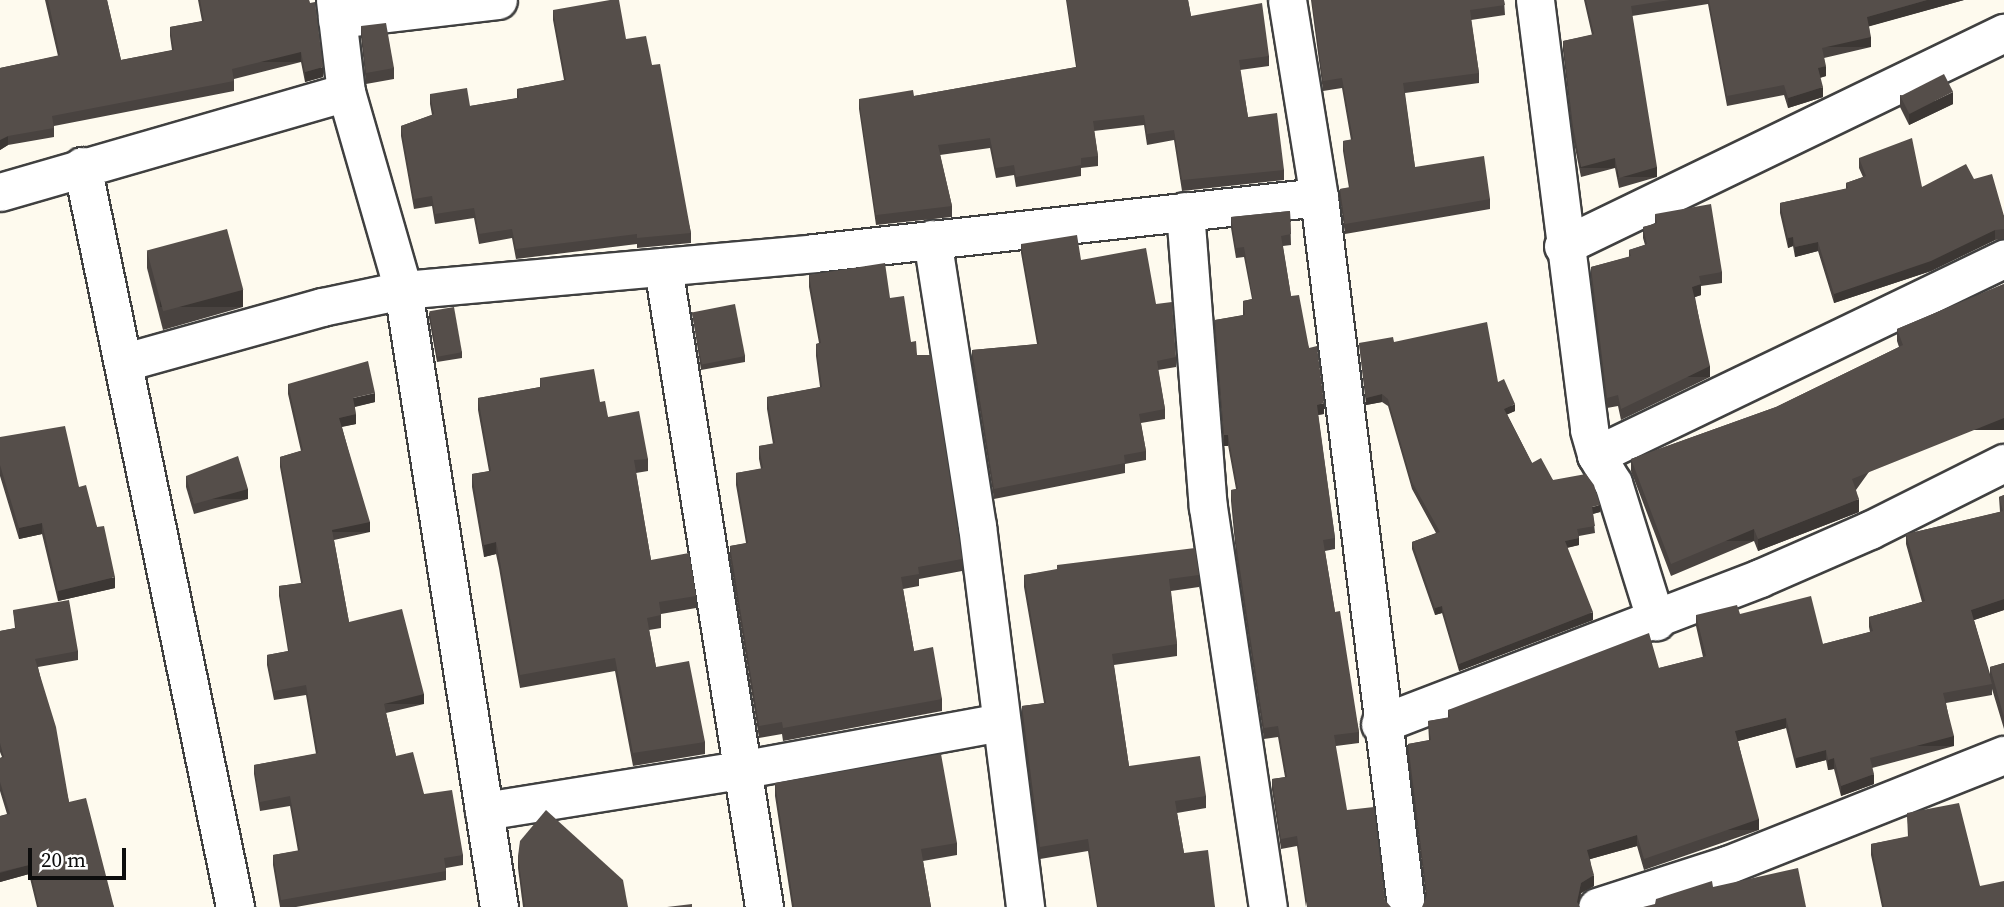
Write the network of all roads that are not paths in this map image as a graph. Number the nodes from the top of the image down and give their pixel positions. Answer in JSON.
{"nodes":[{"id":1,"x":498,"y":0,"type":"edge"},
{"id":2,"x":1287,"y":0,"type":"edge"},
{"id":3,"x":1535,"y":0,"type":"edge"},
{"id":4,"x":336,"y":9,"type":"edge"},
{"id":5,"x":2004,"y":33,"type":"edge"},
{"id":6,"x":346,"y":92,"type":"junction"},
{"id":7,"x":82,"y":166,"type":"junction"},
{"id":8,"x":0,"y":192,"type":"edge"},
{"id":9,"x":1318,"y":197,"type":"junction"},
{"id":10,"x":1185,"y":211,"type":"junction"},
{"id":11,"x":932,"y":239,"type":"junction"},
{"id":12,"x":1563,"y":246,"type":"junction"},
{"id":13,"x":2004,"y":259,"type":"edge"},
{"id":14,"x":663,"y":267,"type":"junction"},
{"id":15,"x":403,"y":290,"type":"junction"},
{"id":16,"x":125,"y":362,"type":"junction"},
{"id":17,"x":1596,"y":456,"type":"junction"},
{"id":18,"x":2004,"y":463,"type":"edge"},
{"id":19,"x":1656,"y":621,"type":"junction"},
{"id":20,"x":1000,"y":722,"type":"junction"},
{"id":21,"x":1380,"y":724,"type":"junction"},
{"id":22,"x":2004,"y":755,"type":"edge"},
{"id":23,"x":745,"y":769,"type":"junction"},
{"id":24,"x":484,"y":811,"type":"junction"},
{"id":25,"x":235,"y":907,"type":"edge"},
{"id":26,"x":499,"y":907,"type":"edge"},
{"id":27,"x":764,"y":907,"type":"edge"},
{"id":28,"x":1025,"y":907,"type":"edge"},
{"id":29,"x":1268,"y":907,"type":"edge"},
{"id":30,"x":1406,"y":907,"type":"edge"},
{"id":31,"x":1597,"y":907,"type":"edge"}],
"edges":[{"from":1,"to":4,"type":"street"},
{"from":2,"to":9,"type":"street"},
{"from":3,"to":12,"type":"street"},
{"from":4,"to":6,"type":"street"},
{"from":5,"to":12,"type":"street"},
{"from":6,"to":7,"type":"street"},
{"from":6,"to":15,"type":"street"},
{"from":7,"to":8,"type":"street"},
{"from":7,"to":16,"type":"street"},
{"from":9,"to":10,"type":"street"},
{"from":9,"to":21,"type":"street"},
{"from":10,"to":11,"type":"street"},
{"from":10,"to":29,"type":"street"},
{"from":11,"to":14,"type":"street"},
{"from":11,"to":20,"type":"street"},
{"from":12,"to":17,"type":"street"},
{"from":13,"to":17,"type":"street"},
{"from":14,"to":15,"type":"street"},
{"from":14,"to":23,"type":"street"},
{"from":15,"to":16,"type":"street"},
{"from":15,"to":24,"type":"street"},
{"from":16,"to":25,"type":"street"},
{"from":17,"to":19,"type":"street"},
{"from":18,"to":19,"type":"street"},
{"from":19,"to":21,"type":"street"},
{"from":20,"to":23,"type":"street"},
{"from":20,"to":28,"type":"street"},
{"from":21,"to":30,"type":"street"},
{"from":22,"to":31,"type":"street"},
{"from":23,"to":24,"type":"street"},
{"from":23,"to":27,"type":"street"},
{"from":24,"to":26,"type":"street"}]}
